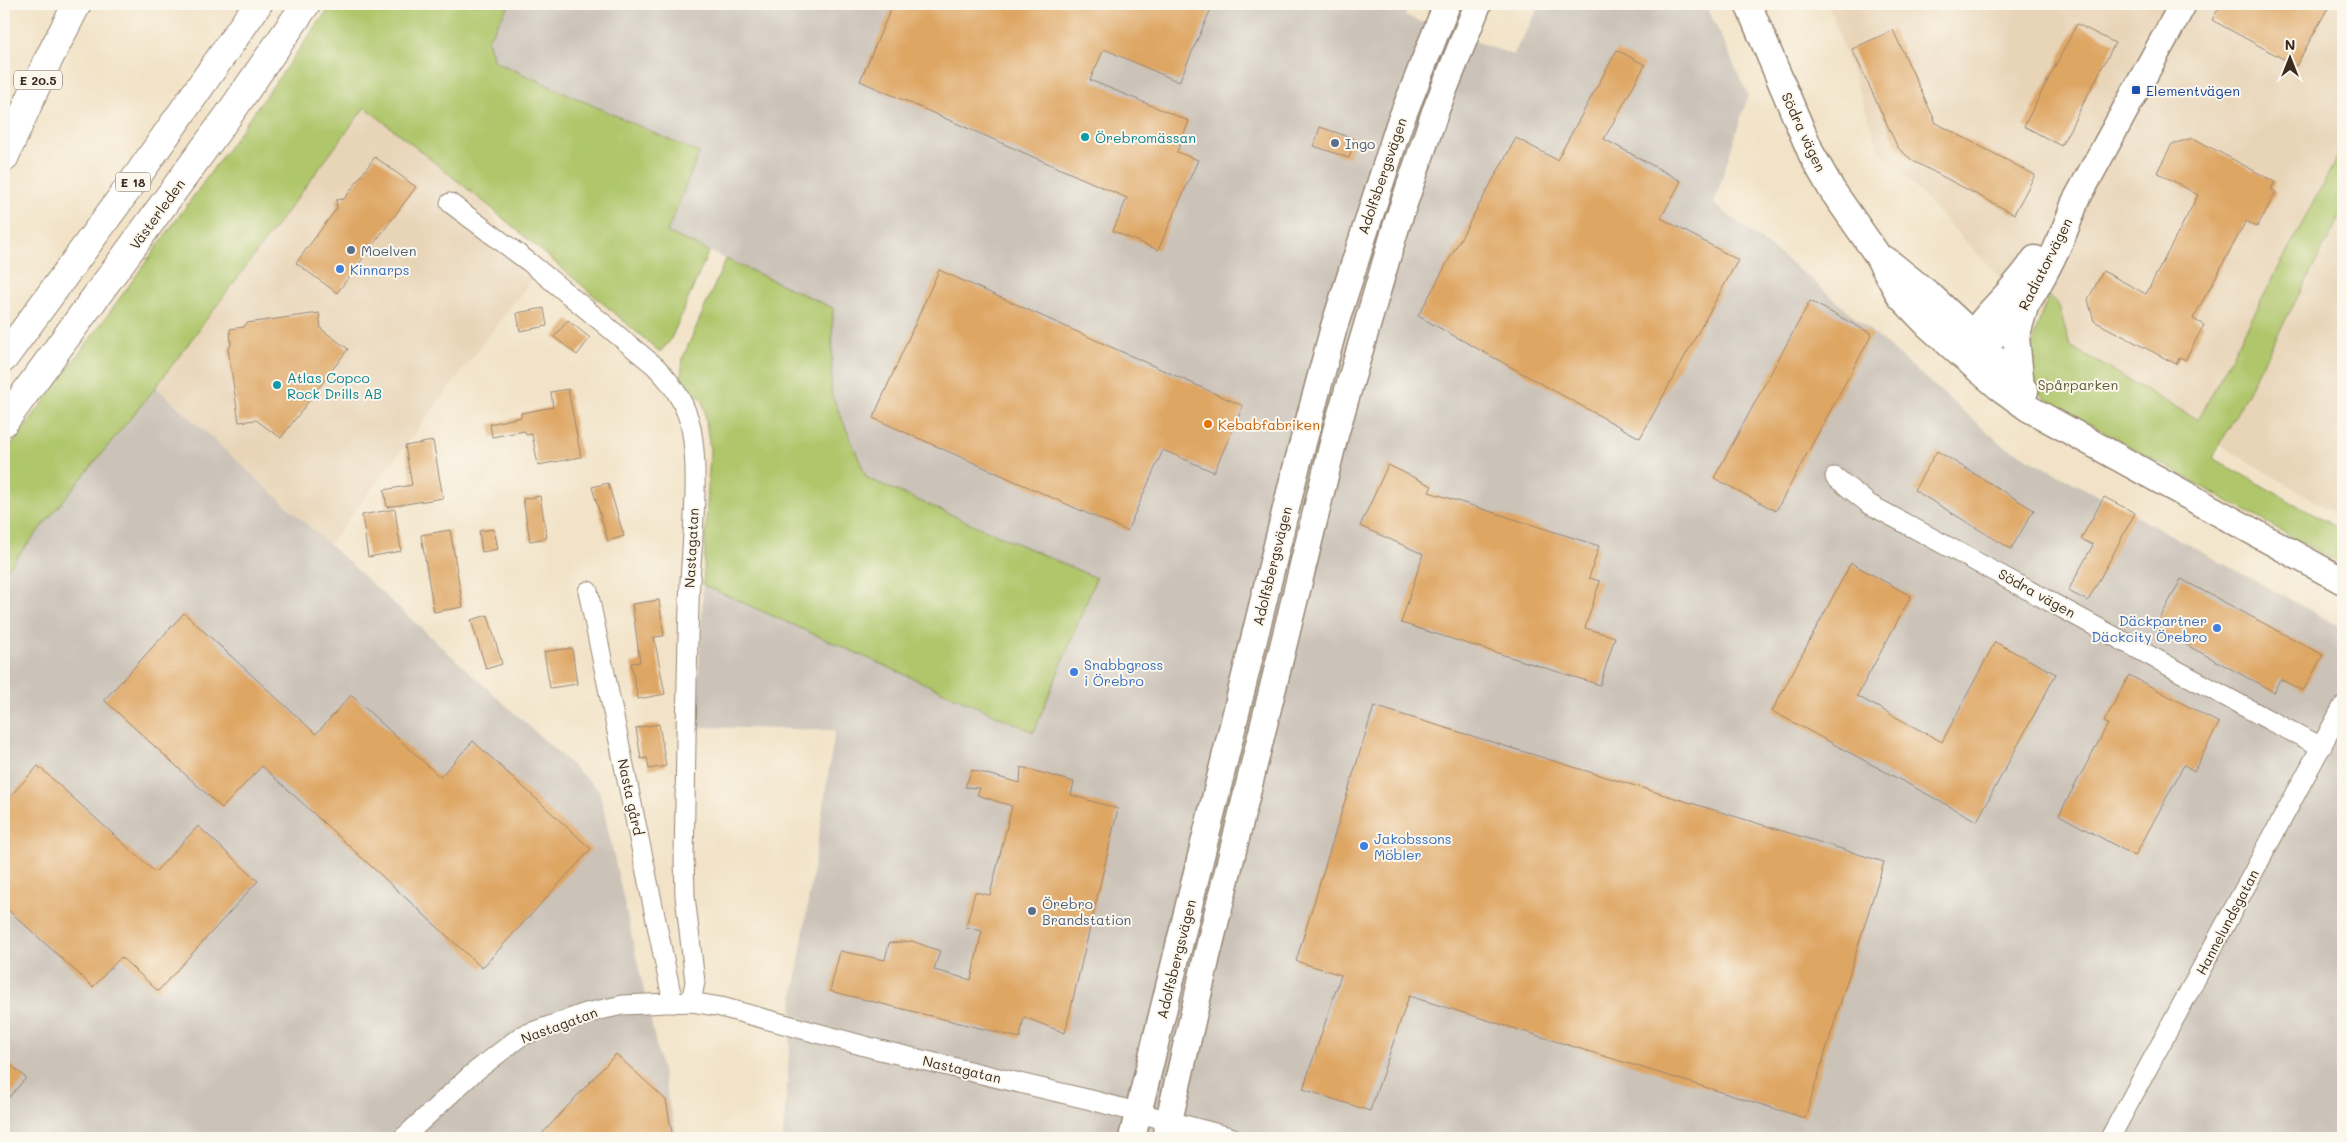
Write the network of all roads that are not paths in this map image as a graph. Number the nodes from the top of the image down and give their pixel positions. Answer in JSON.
{"nodes":[{"id":1,"x":77,"y":4,"type":"edge"},
{"id":2,"x":258,"y":4,"type":"edge"},
{"id":3,"x":306,"y":4,"type":"edge"},
{"id":4,"x":1447,"y":4,"type":"edge"},
{"id":5,"x":1478,"y":4,"type":"edge"},
{"id":6,"x":1748,"y":4,"type":"edge"},
{"id":7,"x":2183,"y":4,"type":"edge"},
{"id":8,"x":1422,"y":65,"type":"junction"},
{"id":9,"x":1449,"y":76,"type":"junction"},
{"id":10,"x":4,"y":158,"type":"edge"},
{"id":11,"x":450,"y":203,"type":"dead end"},
{"id":12,"x":1876,"y":253,"type":"junction"},
{"id":13,"x":1932,"y":297,"type":"junction"},
{"id":14,"x":2016,"y":303,"type":"junction"},
{"id":15,"x":1334,"y":327,"type":"junction"},
{"id":16,"x":1363,"y":338,"type":"junction"},
{"id":17,"x":1966,"y":344,"type":"junction"},
{"id":18,"x":4,"y":358,"type":"edge"},
{"id":19,"x":2021,"y":387,"type":"junction"},
{"id":20,"x":4,"y":422,"type":"edge"},
{"id":21,"x":2062,"y":426,"type":"junction"},
{"id":22,"x":1835,"y":478,"type":"dead end"},
{"id":23,"x":2343,"y":581,"type":"edge"},
{"id":24,"x":588,"y":591,"type":"dead end"},
{"id":25,"x":1264,"y":600,"type":"junction"},
{"id":26,"x":1292,"y":611,"type":"junction"},
{"id":27,"x":2343,"y":706,"type":"edge"},
{"id":28,"x":2322,"y":746,"type":"junction"},
{"id":29,"x":682,"y":1003,"type":"junction"},
{"id":30,"x":1139,"y":1112,"type":"junction"},
{"id":31,"x":1167,"y":1130,"type":"edge"},
{"id":32,"x":403,"y":1138,"type":"edge"},
{"id":33,"x":1132,"y":1138,"type":"edge"},
{"id":34,"x":1233,"y":1138,"type":"edge"},
{"id":35,"x":2110,"y":1138,"type":"edge"}],
"edges":[{"from":1,"to":10,"type":"highway","number":"E 20.5"},
{"from":2,"to":18,"type":"highway","number":"E 18"},
{"from":3,"to":20,"type":"highway","name":"Västerleden","number":"E 18"},
{"from":4,"to":8,"type":"main road","name":"Adolfsbergsvägen"},
{"from":5,"to":9,"type":"main road"},
{"from":6,"to":12,"type":"main road","name":"Södra vägen"},
{"from":7,"to":14,"type":"main road","name":"Radiatorvägen"},
{"from":8,"to":9,"type":"main road"},
{"from":8,"to":15,"type":"main road","name":"Adolfsbergsvägen"},
{"from":9,"to":16,"type":"main road"},
{"from":11,"to":29,"type":"street","name":"Nastagatan"},
{"from":12,"to":13,"type":"main road","name":"Södra vägen"},
{"from":12,"to":17,"type":"main road","name":"Södra vägen"},
{"from":13,"to":14,"type":"main road"},
{"from":13,"to":17,"type":"main road","name":"Södra vägen"},
{"from":14,"to":17,"type":"main road","name":"Radiatorvägen"},
{"from":14,"to":19,"type":"main road"},
{"from":15,"to":16,"type":"main road"},
{"from":15,"to":25,"type":"main road","name":"Adolfsbergsvägen"},
{"from":16,"to":26,"type":"main road"},
{"from":17,"to":19,"type":"main road","name":"Södra vägen"},
{"from":17,"to":21,"type":"main road","name":"Södra vägen"},
{"from":19,"to":21,"type":"main road","name":"Södra vägen"},
{"from":21,"to":23,"type":"main road","name":"Södra vägen"},
{"from":22,"to":28,"type":"street","name":"Södra vägen"},
{"from":24,"to":29,"type":"street","name":"Nasta gård"},
{"from":25,"to":26,"type":"main road"},
{"from":25,"to":30,"type":"main road","name":"Adolfsbergsvägen"},
{"from":26,"to":31,"type":"main road"},
{"from":27,"to":28,"type":"street","name":"Hannelundsgatan"},
{"from":28,"to":35,"type":"street","name":"Hannelundsgatan"},
{"from":29,"to":30,"type":"street","name":"Nastagatan"},
{"from":29,"to":32,"type":"street","name":"Nastagatan"},
{"from":30,"to":31,"type":"street","name":"Nastagatan"},
{"from":30,"to":33,"type":"main road","name":"Adolfsbergsvägen"},
{"from":31,"to":34,"type":"street","name":"Nastagatan"}]}
